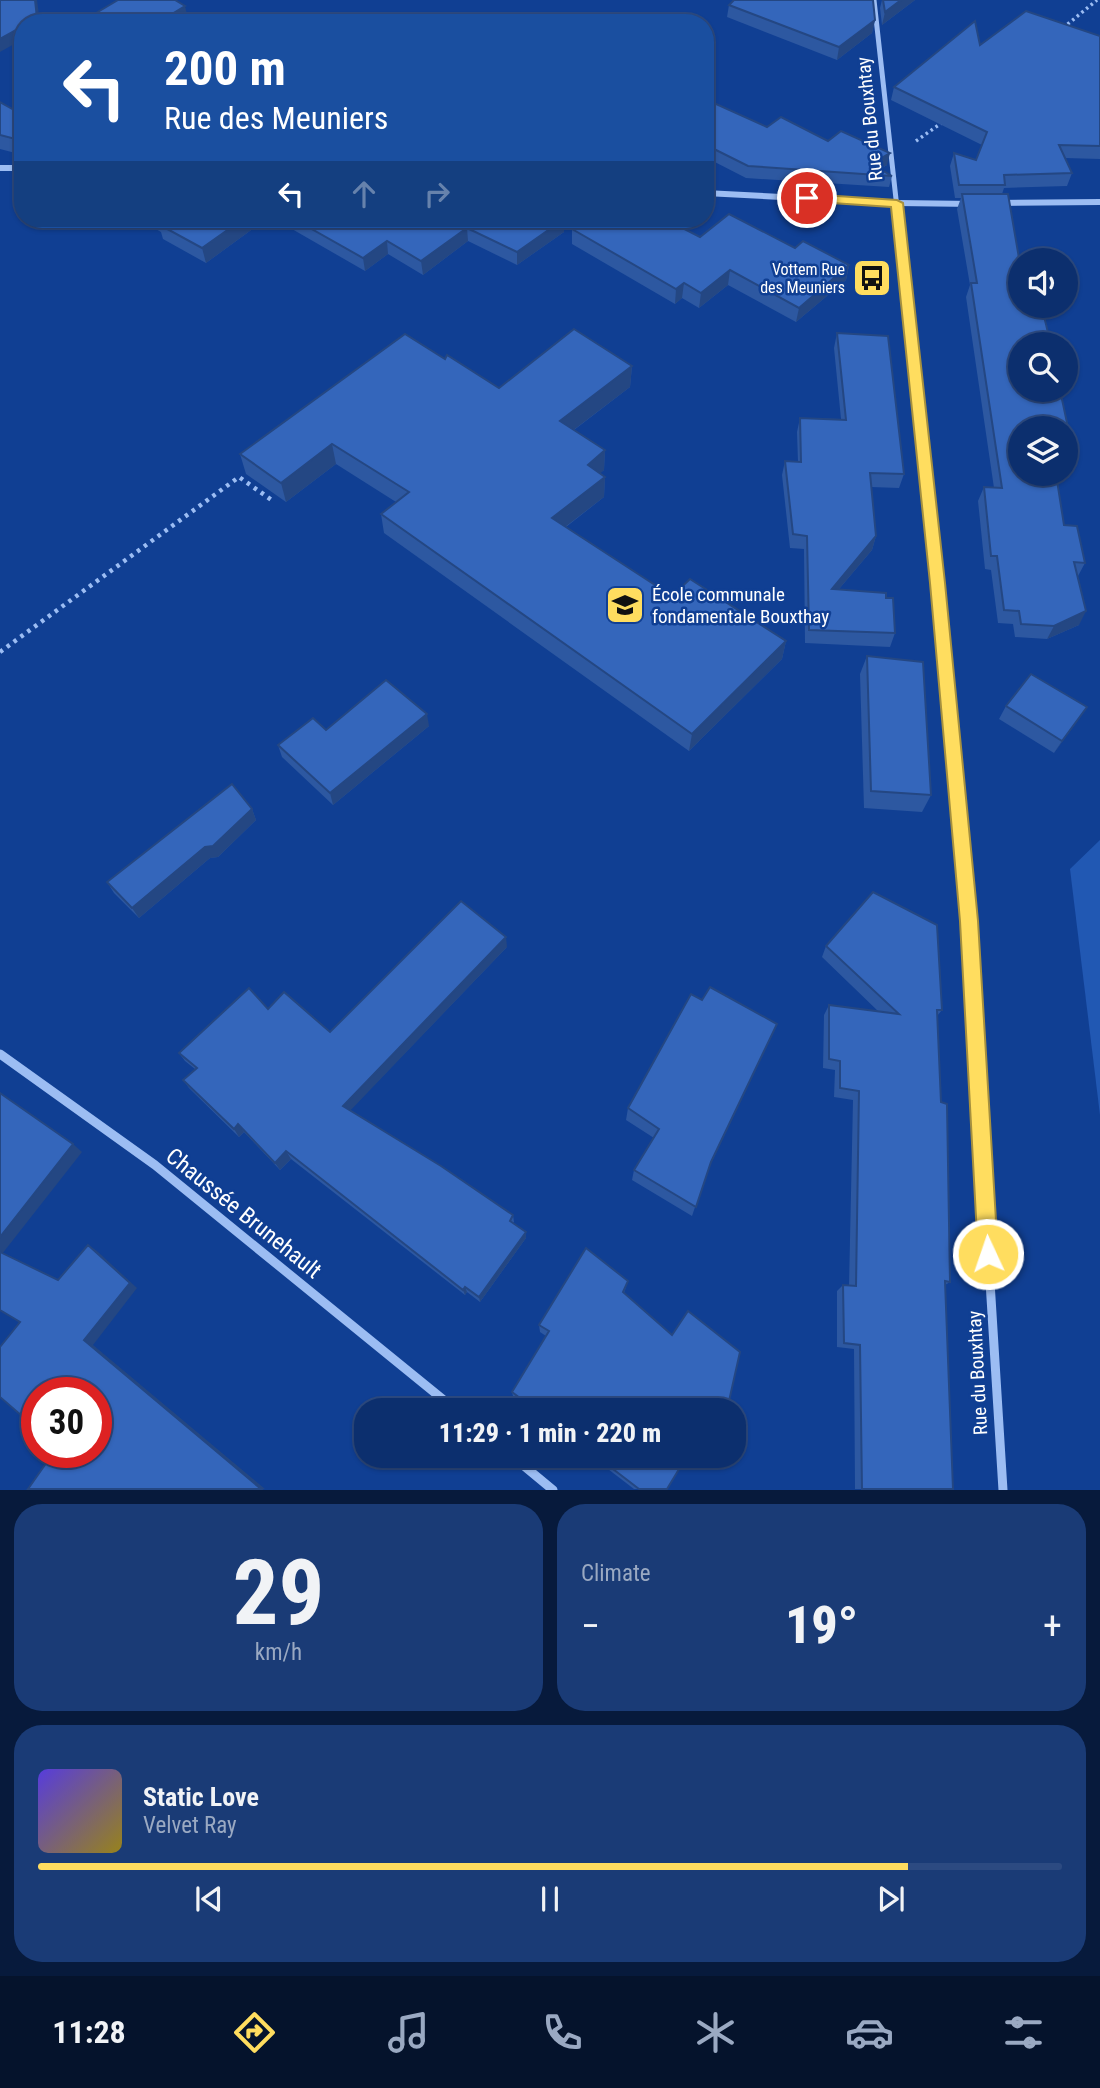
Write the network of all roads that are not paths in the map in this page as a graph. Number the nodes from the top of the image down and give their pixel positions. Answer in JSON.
{"nodes":[{"id":1,"x":874,"y":0,"type":"edge"},
{"id":2,"x":714,"y":193,"type":"edge"},
{"id":3,"x":1100,"y":201,"type":"edge"},
{"id":4,"x":897,"y":203,"type":"junction"},
{"id":5,"x":0,"y":1054,"type":"edge"},
{"id":6,"x":441,"y":1398,"type":"edge"},
{"id":7,"x":527,"y":1468,"type":"edge"},
{"id":8,"x":553,"y":1489,"type":"edge"},
{"id":9,"x":1003,"y":1489,"type":"edge"}],
"edges":[{"from":1,"to":4,"type":"street","name":"Rue du Bouxhtay"},
{"from":2,"to":4,"type":"street"},
{"from":3,"to":4,"type":"street"},
{"from":4,"to":9,"type":"street","name":"Rue du Bouxhtay"},
{"from":5,"to":6,"type":"street","name":"Chaussée Brunehault"},
{"from":7,"to":8,"type":"street"}]}
